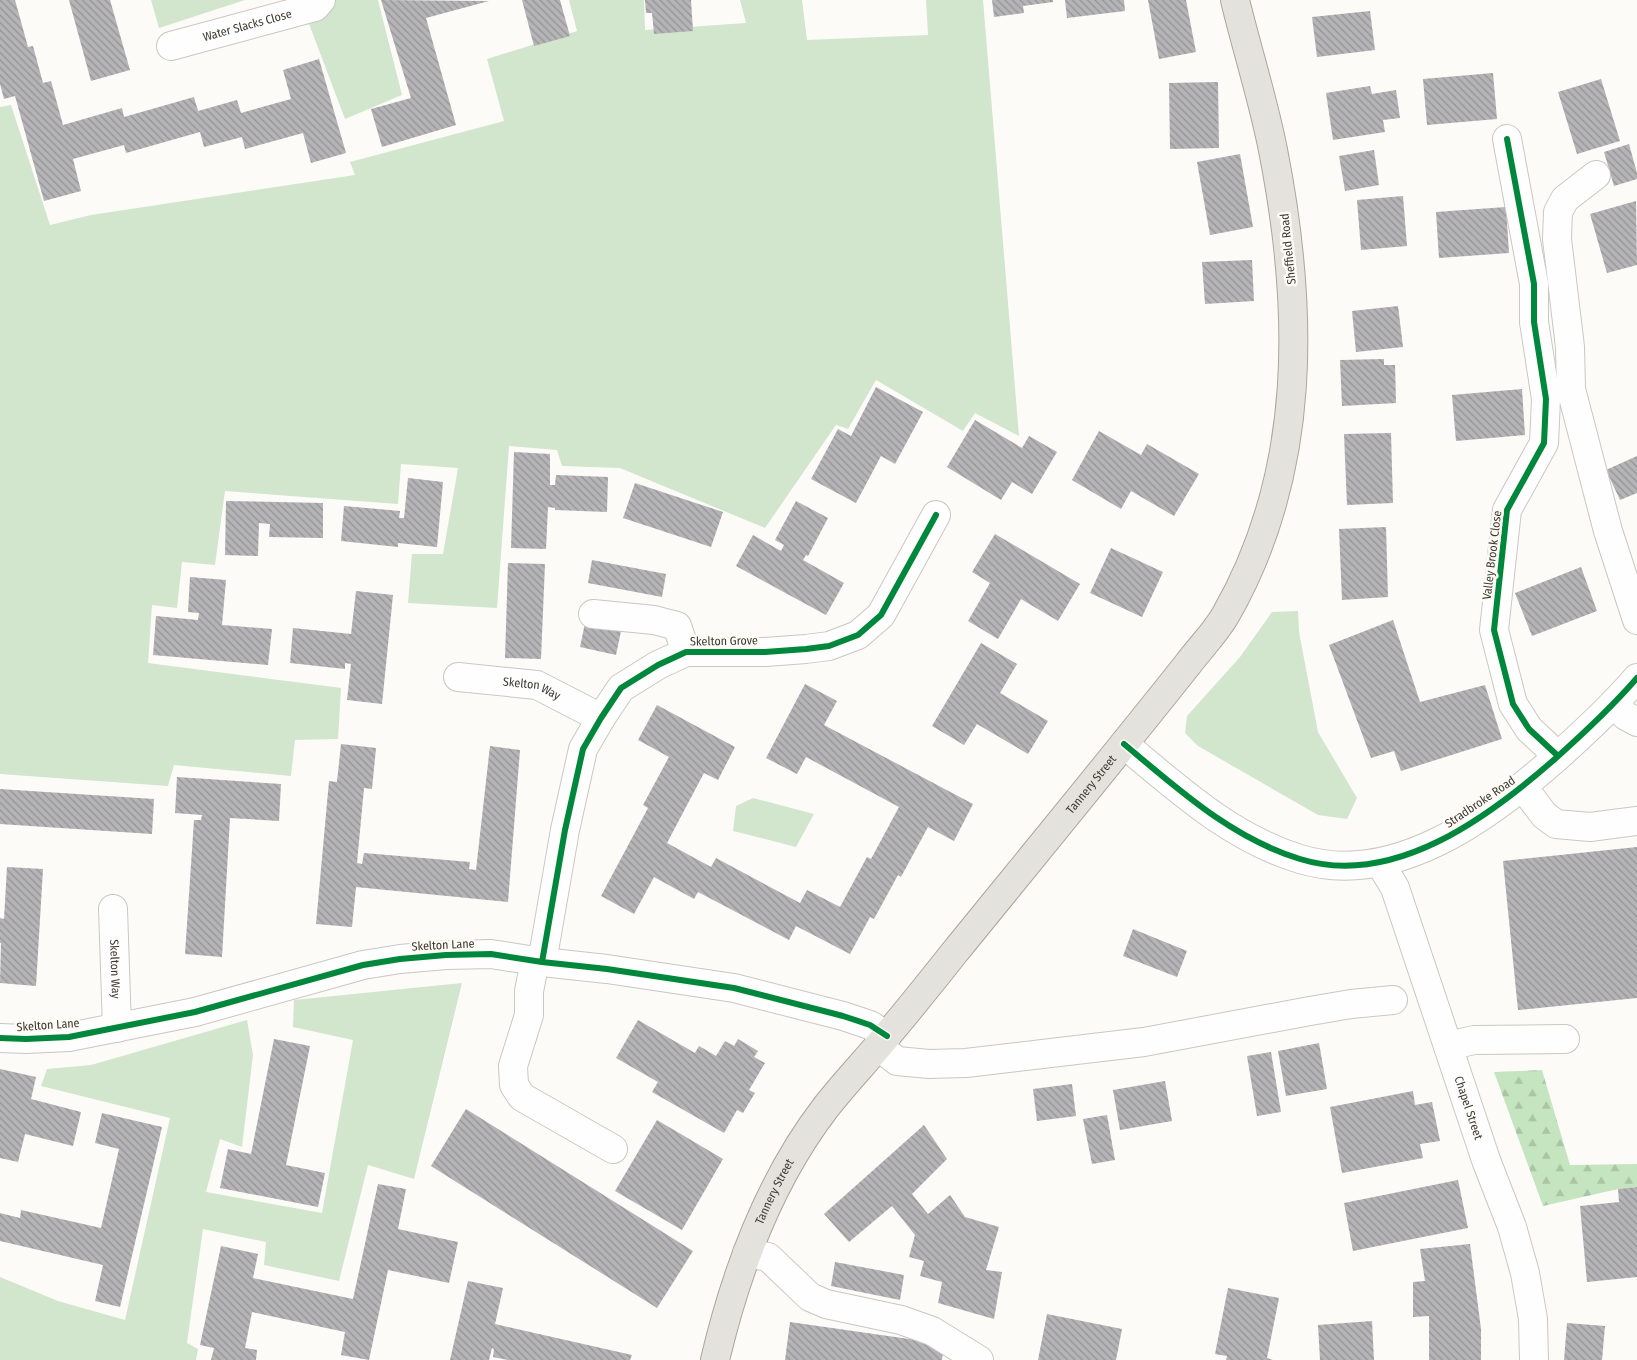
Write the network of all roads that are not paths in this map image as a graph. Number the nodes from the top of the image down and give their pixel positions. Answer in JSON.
{"nodes":[{"id":1,"x":321,"y":0,"type":"edge"},
{"id":2,"x":1235,"y":0,"type":"edge"},
{"id":3,"x":171,"y":46,"type":"dead end"},
{"id":4,"x":1507,"y":139,"type":"dead end"},
{"id":5,"x":1596,"y":175,"type":"dead end"},
{"id":6,"x":1272,"y":502,"type":"joint"},
{"id":7,"x":936,"y":515,"type":"dead end"},
{"id":8,"x":593,"y":614,"type":"dead end"},
{"id":9,"x":1637,"y":620,"type":"edge"},
{"id":10,"x":686,"y":652,"type":"junction"},
{"id":11,"x":458,"y":677,"type":"dead end"},
{"id":12,"x":1637,"y":678,"type":"edge"},
{"id":13,"x":1614,"y":704,"type":"junction"},
{"id":14,"x":600,"y":718,"type":"junction"},
{"id":15,"x":1637,"y":722,"type":"edge"},
{"id":16,"x":1124,"y":744,"type":"junction"},
{"id":17,"x":1558,"y":756,"type":"junction"},
{"id":18,"x":1523,"y":787,"type":"junction"},
{"id":19,"x":1637,"y":821,"type":"edge"},
{"id":20,"x":1380,"y":863,"type":"junction"},
{"id":21,"x":113,"y":909,"type":"dead end"},
{"id":22,"x":538,"y":962,"type":"junction"},
{"id":23,"x":1393,"y":1000,"type":"dead end"},
{"id":24,"x":117,"y":1028,"type":"junction"},
{"id":25,"x":0,"y":1038,"type":"edge"},
{"id":26,"x":1565,"y":1039,"type":"dead end"},
{"id":27,"x":882,"y":1041,"type":"junction"},
{"id":28,"x":1448,"y":1046,"type":"junction"},
{"id":29,"x":613,"y":1149,"type":"dead end"},
{"id":30,"x":747,"y":1253,"type":"junction"},
{"id":31,"x":715,"y":1360,"type":"edge"},
{"id":32,"x":979,"y":1360,"type":"edge"},
{"id":33,"x":1534,"y":1360,"type":"edge"}],
"edges":[{"from":1,"to":3,"type":"street","name":"Water Slacks Close"},
{"from":2,"to":6,"type":"main road","name":"Sheffield Road"},
{"from":4,"to":17,"type":"street","name":"Valley Brook Close"},
{"from":5,"to":9,"type":"street"},
{"from":6,"to":16,"type":"main road","name":"Tannery Street"},
{"from":7,"to":10,"type":"street","name":"Skelton Grove"},
{"from":8,"to":10,"type":"street","name":"Skelton Grove"},
{"from":10,"to":14,"type":"street","name":"Skelton Grove"},
{"from":11,"to":14,"type":"street","name":"Skelton Way"},
{"from":12,"to":13,"type":"street","name":"Stradbroke Road"},
{"from":13,"to":15,"type":"street"},
{"from":13,"to":17,"type":"street","name":"Stradbroke Road"},
{"from":14,"to":22,"type":"street","name":"Skelton Grove"},
{"from":16,"to":20,"type":"street","name":"Stradbroke Road"},
{"from":16,"to":27,"type":"main road","name":"Tannery Street"},
{"from":17,"to":18,"type":"street","name":"Stradbroke Road"},
{"from":18,"to":19,"type":"street"},
{"from":18,"to":20,"type":"street","name":"Stradbroke Road"},
{"from":20,"to":28,"type":"street","name":"Chapel Street"},
{"from":21,"to":24,"type":"street","name":"Skelton Way"},
{"from":22,"to":24,"type":"street","name":"Skelton Lane"},
{"from":22,"to":27,"type":"street","name":"Skelton Lane"},
{"from":22,"to":29,"type":"street","name":"Skelton Grove"},
{"from":23,"to":27,"type":"street"},
{"from":24,"to":25,"type":"street","name":"Skelton Lane"},
{"from":26,"to":28,"type":"street"},
{"from":27,"to":30,"type":"main road","name":"Tannery Street"},
{"from":28,"to":33,"type":"street","name":"Chapel Street"},
{"from":30,"to":31,"type":"main road","name":"Tannery Street"},
{"from":30,"to":32,"type":"street"}]}
